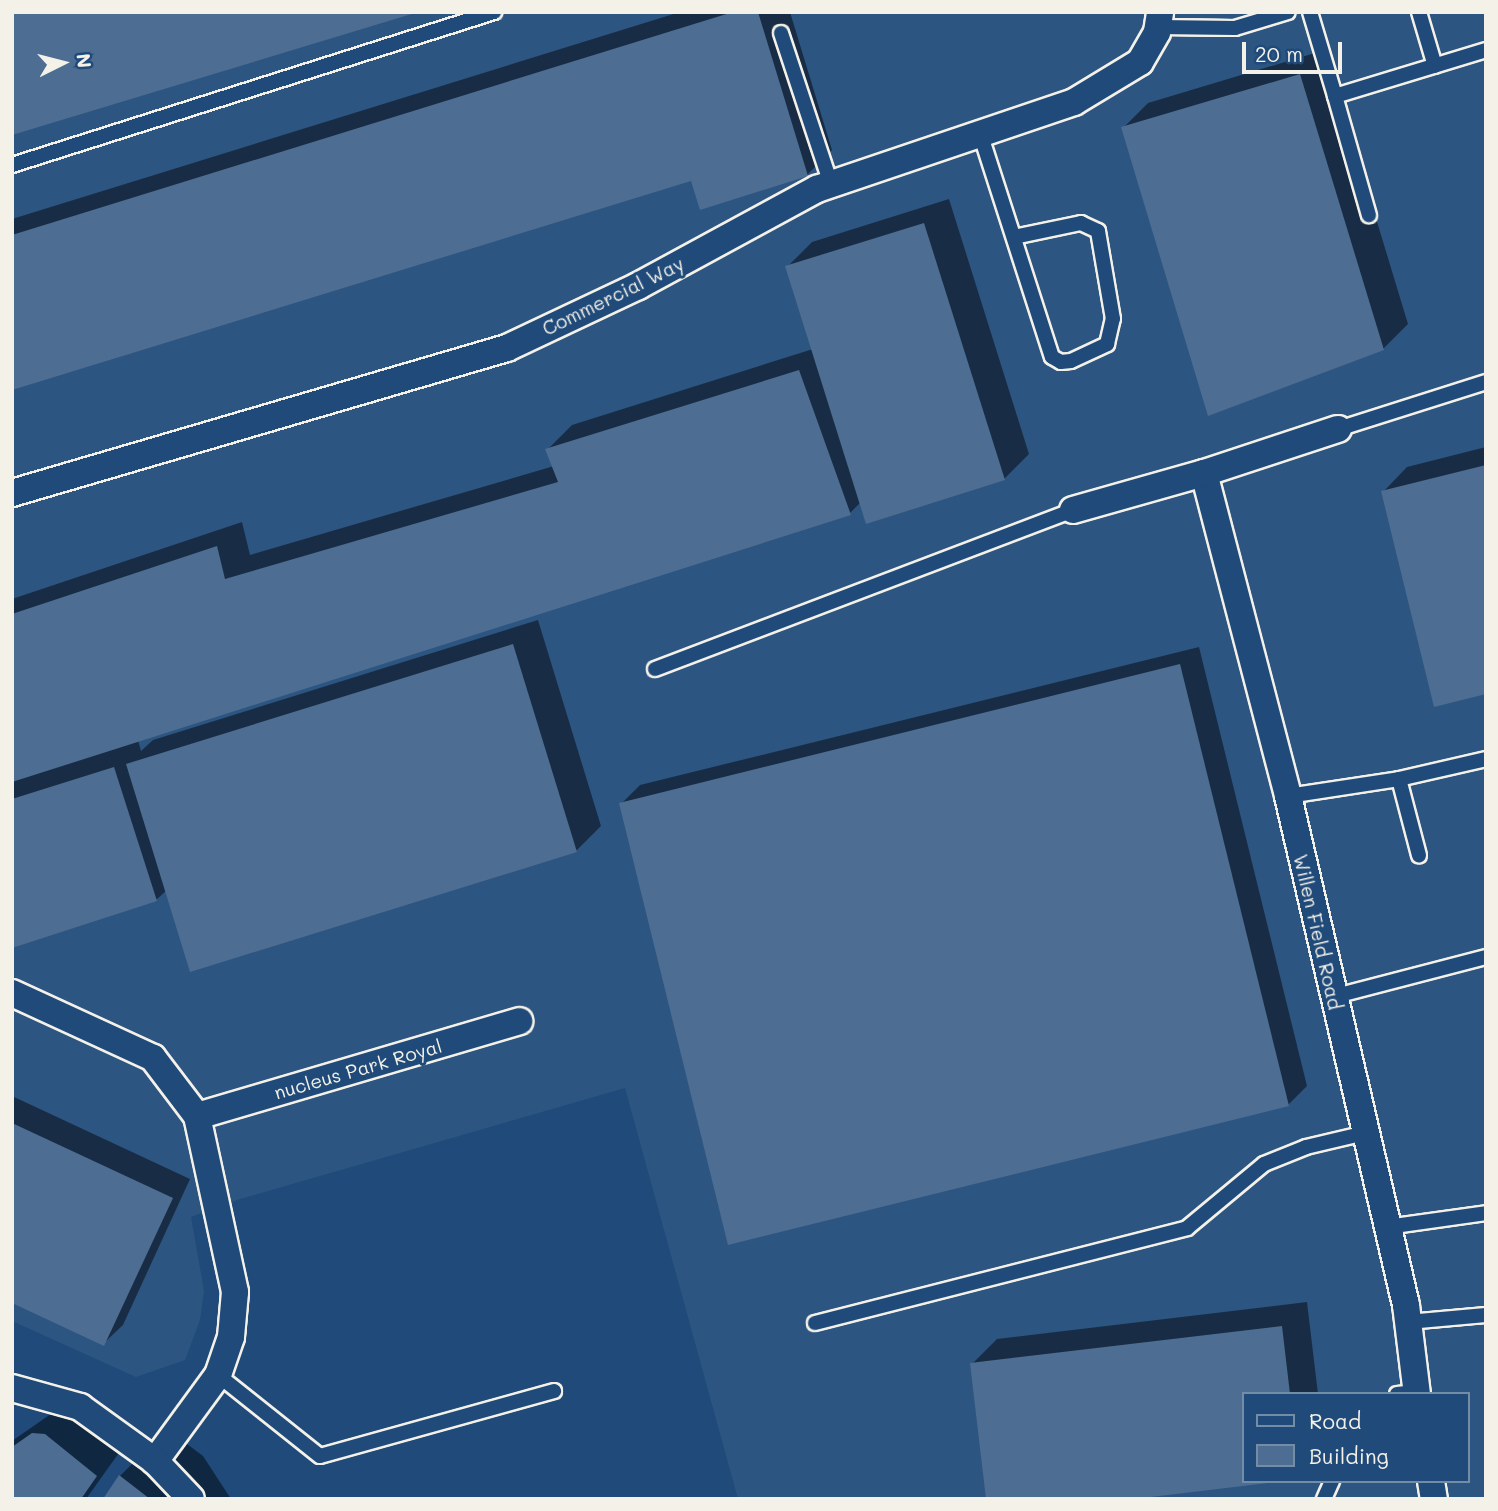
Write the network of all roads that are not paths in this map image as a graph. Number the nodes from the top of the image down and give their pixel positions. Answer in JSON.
{"nodes":[{"id":1,"x":494,"y":12,"type":"edge"},
{"id":2,"x":1288,"y":12,"type":"edge"},
{"id":3,"x":1310,"y":12,"type":"edge"},
{"id":4,"x":1419,"y":12,"type":"edge"},
{"id":5,"x":1159,"y":20,"type":"edge"},
{"id":6,"x":781,"y":33,"type":"dead end"},
{"id":7,"x":1486,"y":51,"type":"edge"},
{"id":8,"x":1435,"y":66,"type":"junction"},
{"id":9,"x":1335,"y":96,"type":"junction"},
{"id":10,"x":981,"y":134,"type":"junction"},
{"id":11,"x":12,"y":165,"type":"edge"},
{"id":12,"x":831,"y":184,"type":"junction"},
{"id":13,"x":1369,"y":215,"type":"dead end"},
{"id":14,"x":1014,"y":237,"type":"junction"},
{"id":15,"x":1486,"y":382,"type":"edge"},
{"id":16,"x":1338,"y":429,"type":"joint"},
{"id":17,"x":1204,"y":473,"type":"junction"},
{"id":18,"x":12,"y":493,"type":"edge"},
{"id":19,"x":1073,"y":510,"type":"joint"},
{"id":20,"x":655,"y":669,"type":"dead end"},
{"id":21,"x":1486,"y":759,"type":"edge"},
{"id":22,"x":1399,"y":779,"type":"junction"},
{"id":23,"x":1288,"y":796,"type":"junction"},
{"id":24,"x":1419,"y":855,"type":"dead end"},
{"id":25,"x":1486,"y":957,"type":"edge"},
{"id":26,"x":12,"y":993,"type":"edge"},
{"id":27,"x":1332,"y":997,"type":"junction"},
{"id":28,"x":519,"y":1021,"type":"dead end"},
{"id":29,"x":197,"y":1116,"type":"junction"},
{"id":30,"x":1365,"y":1133,"type":"junction"},
{"id":31,"x":1486,"y":1213,"type":"edge"},
{"id":32,"x":1387,"y":1227,"type":"junction"},
{"id":33,"x":1486,"y":1315,"type":"edge"},
{"id":34,"x":1408,"y":1322,"type":"junction"},
{"id":35,"x":815,"y":1323,"type":"dead end"},
{"id":36,"x":218,"y":1375,"type":"junction"},
{"id":37,"x":12,"y":1388,"type":"edge"},
{"id":38,"x":554,"y":1391,"type":"dead end"},
{"id":39,"x":1410,"y":1392,"type":"edge"},
{"id":40,"x":155,"y":1461,"type":"junction"},
{"id":41,"x":1331,"y":1483,"type":"edge"},
{"id":42,"x":191,"y":1499,"type":"edge"},
{"id":43,"x":1324,"y":1499,"type":"edge"}],
"edges":[{"from":1,"to":11,"type":"lane"},
{"from":2,"to":5,"type":"lane"},
{"from":3,"to":9,"type":"lane"},
{"from":4,"to":8,"type":"lane"},
{"from":5,"to":10,"type":"street","name":"Commercial Way"},
{"from":6,"to":12,"type":"lane"},
{"from":7,"to":8,"type":"lane"},
{"from":8,"to":9,"type":"lane"},
{"from":9,"to":13,"type":"lane"},
{"from":10,"to":12,"type":"street","name":"Commercial Way"},
{"from":10,"to":14,"type":"lane"},
{"from":12,"to":18,"type":"street","name":"Commercial Way"},
{"from":14,"to":14,"type":"lane"},
{"from":15,"to":16,"type":"lane"},
{"from":16,"to":17,"type":"street"},
{"from":17,"to":19,"type":"street"},
{"from":17,"to":23,"type":"street","name":"Willen Field Road"},
{"from":19,"to":20,"type":"lane"},
{"from":21,"to":22,"type":"lane"},
{"from":22,"to":23,"type":"lane"},
{"from":22,"to":24,"type":"lane"},
{"from":23,"to":27,"type":"street","name":"Willen Field Road"},
{"from":25,"to":27,"type":"lane"},
{"from":26,"to":29,"type":"street"},
{"from":27,"to":30,"type":"street","name":"Willen Field Road"},
{"from":28,"to":29,"type":"street","name":"nucleus Park Royal"},
{"from":29,"to":36,"type":"street"},
{"from":30,"to":32,"type":"street","name":"Willen Field Road"},
{"from":30,"to":35,"type":"lane"},
{"from":31,"to":32,"type":"lane"},
{"from":32,"to":34,"type":"street","name":"Willen Field Road"},
{"from":33,"to":34,"type":"lane"},
{"from":34,"to":39,"type":"street","name":"Willen Field Road"},
{"from":36,"to":38,"type":"lane"},
{"from":36,"to":40,"type":"street"},
{"from":37,"to":40,"type":"street"},
{"from":40,"to":42,"type":"street"},
{"from":41,"to":43,"type":"lane"}]}
